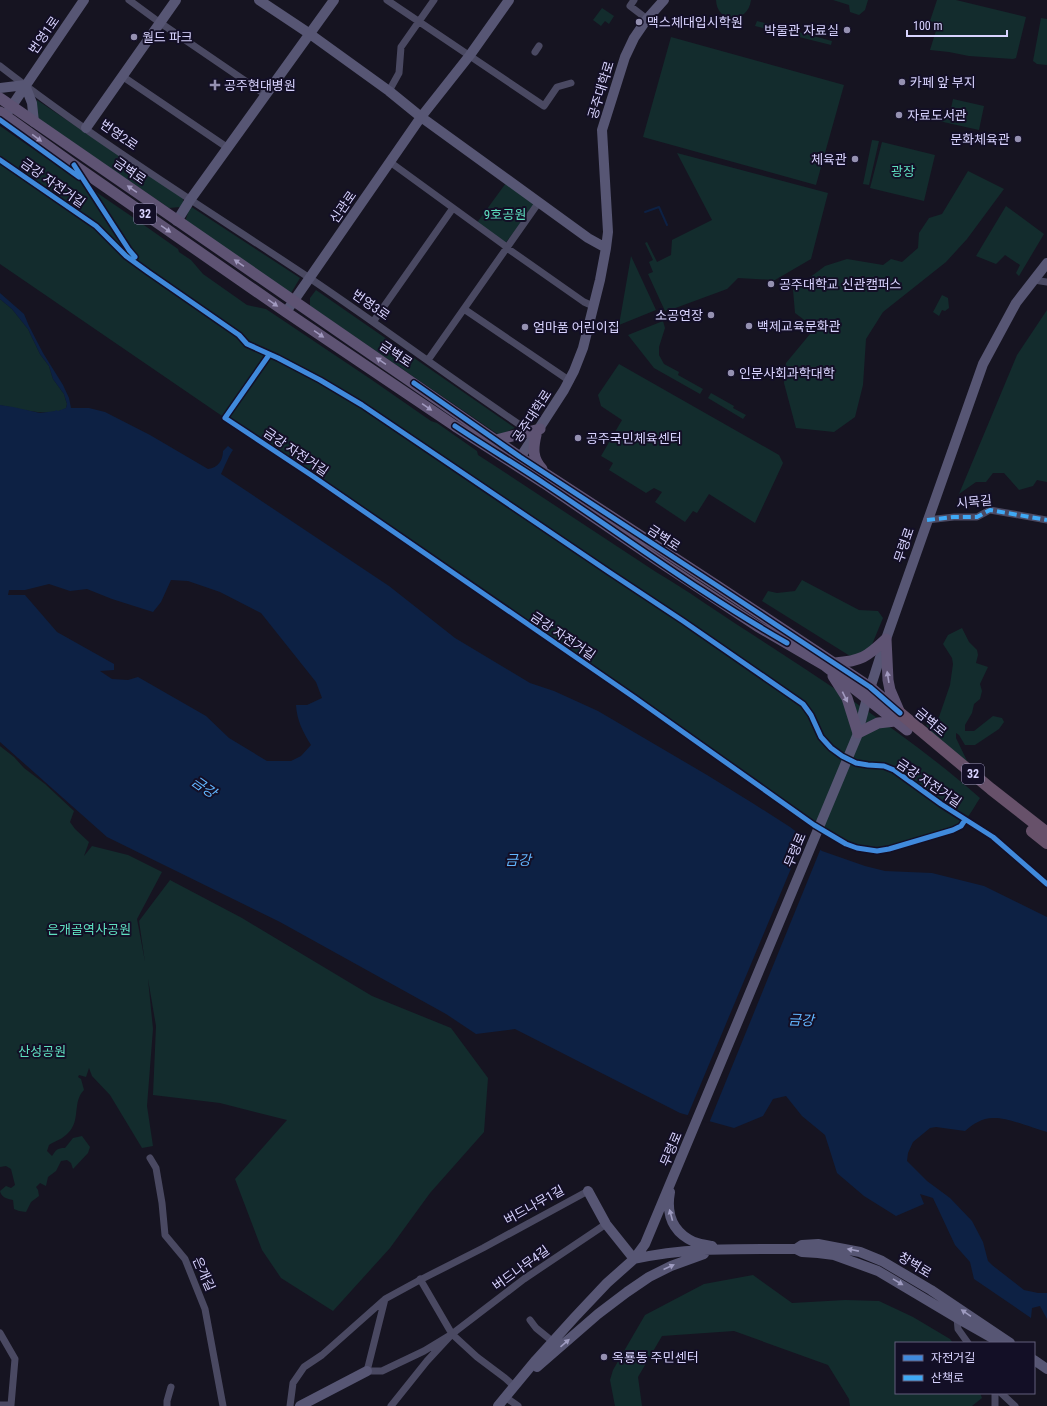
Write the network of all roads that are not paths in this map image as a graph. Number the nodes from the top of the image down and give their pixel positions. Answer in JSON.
{"nodes":[{"id":1,"x":84,"y":0,"type":"edge"},
{"id":2,"x":130,"y":0,"type":"edge"},
{"id":3,"x":176,"y":0,"type":"edge"},
{"id":4,"x":259,"y":0,"type":"edge"},
{"id":5,"x":334,"y":0,"type":"edge"},
{"id":6,"x":387,"y":0,"type":"edge"},
{"id":7,"x":434,"y":0,"type":"edge"},
{"id":8,"x":509,"y":0,"type":"edge"},
{"id":9,"x":664,"y":0,"type":"edge"},
{"id":10,"x":630,"y":5,"type":"edge"},
{"id":11,"x":647,"y":19,"type":"junction"},
{"id":12,"x":419,"y":21,"type":"junction"},
{"id":13,"x":159,"y":22,"type":"junction"},
{"id":14,"x":310,"y":34,"type":"junction"},
{"id":15,"x":470,"y":55,"type":"junction"},
{"id":16,"x":0,"y":66,"type":"edge"},
{"id":17,"x":122,"y":76,"type":"junction"},
{"id":18,"x":571,"y":83,"type":"dead end"},
{"id":19,"x":25,"y":85,"type":"junction"},
{"id":20,"x":0,"y":88,"type":"edge"},
{"id":21,"x":389,"y":91,"type":"junction"},
{"id":22,"x":266,"y":95,"type":"junction"},
{"id":23,"x":0,"y":98,"type":"edge"},
{"id":24,"x":12,"y":106,"type":"junction"},
{"id":25,"x":2,"y":114,"type":"edge"},
{"id":26,"x":421,"y":117,"type":"junction"},
{"id":27,"x":34,"y":122,"type":"junction"},
{"id":28,"x":86,"y":128,"type":"junction"},
{"id":29,"x":228,"y":148,"type":"junction"},
{"id":30,"x":390,"y":162,"type":"junction"},
{"id":31,"x":190,"y":200,"type":"junction"},
{"id":32,"x":539,"y":202,"type":"junction"},
{"id":33,"x":453,"y":208,"type":"junction"},
{"id":34,"x":177,"y":221,"type":"junction"},
{"id":35,"x":507,"y":248,"type":"junction"},
{"id":36,"x":606,"y":248,"type":"junction"},
{"id":37,"x":1047,"y":264,"type":"edge"},
{"id":38,"x":310,"y":279,"type":"junction"},
{"id":39,"x":1034,"y":280,"type":"junction"},
{"id":40,"x":1047,"y":282,"type":"edge"},
{"id":41,"x":294,"y":301,"type":"junction"},
{"id":42,"x":593,"y":306,"type":"junction"},
{"id":43,"x":464,"y":309,"type":"junction"},
{"id":44,"x":286,"y":312,"type":"junction"},
{"id":45,"x":372,"y":322,"type":"junction"},
{"id":46,"x":428,"y":360,"type":"junction"},
{"id":47,"x":570,"y":381,"type":"junction"},
{"id":48,"x":535,"y":432,"type":"junction"},
{"id":49,"x":496,"y":440,"type":"junction"},
{"id":50,"x":518,"y":461,"type":"junction"},
{"id":51,"x":548,"y":475,"type":"junction"},
{"id":52,"x":927,"y":520,"type":"junction"},
{"id":53,"x":1047,"y":520,"type":"edge"},
{"id":54,"x":886,"y":639,"type":"junction"},
{"id":55,"x":835,"y":663,"type":"junction"},
{"id":56,"x":824,"y":665,"type":"junction"},
{"id":57,"x":870,"y":687,"type":"junction"},
{"id":58,"x":867,"y":698,"type":"junction"},
{"id":59,"x":897,"y":717,"type":"junction"},
{"id":60,"x":906,"y":730,"type":"joint"},
{"id":61,"x":857,"y":735,"type":"junction"},
{"id":62,"x":1047,"y":833,"type":"edge"},
{"id":63,"x":1047,"y":843,"type":"edge"},
{"id":64,"x":150,"y":1158,"type":"dead end"},
{"id":65,"x":672,"y":1180,"type":"junction"},
{"id":66,"x":588,"y":1192,"type":"joint"},
{"id":67,"x":606,"y":1224,"type":"junction"},
{"id":68,"x":722,"y":1249,"type":"junction"},
{"id":69,"x":796,"y":1249,"type":"junction"},
{"id":70,"x":634,"y":1259,"type":"junction"},
{"id":71,"x":420,"y":1279,"type":"junction"},
{"id":72,"x":385,"y":1300,"type":"junction"},
{"id":73,"x":957,"y":1318,"type":"junction"},
{"id":74,"x":530,"y":1320,"type":"dead end"},
{"id":75,"x":0,"y":1333,"type":"edge"},
{"id":76,"x":452,"y":1334,"type":"junction"},
{"id":77,"x":552,"y":1341,"type":"junction"},
{"id":78,"x":967,"y":1342,"type":"edge"},
{"id":79,"x":999,"y":1342,"type":"edge"},
{"id":80,"x":1009,"y":1342,"type":"edge"},
{"id":81,"x":1035,"y":1361,"type":"edge"},
{"id":82,"x":1035,"y":1367,"type":"edge"},
{"id":83,"x":1047,"y":1369,"type":"edge"},
{"id":84,"x":367,"y":1371,"type":"junction"},
{"id":85,"x":1047,"y":1375,"type":"edge"},
{"id":86,"x":514,"y":1386,"type":"junction"},
{"id":87,"x":171,"y":1387,"type":"dead end"},
{"id":88,"x":996,"y":1394,"type":"edge"},
{"id":89,"x":1002,"y":1394,"type":"edge"},
{"id":90,"x":505,"y":1397,"type":"junction"},
{"id":91,"x":0,"y":1405,"type":"edge"},
{"id":92,"x":11,"y":1405,"type":"edge"},
{"id":93,"x":167,"y":1406,"type":"edge"},
{"id":94,"x":223,"y":1406,"type":"edge"},
{"id":95,"x":290,"y":1406,"type":"edge"},
{"id":96,"x":300,"y":1406,"type":"edge"},
{"id":97,"x":391,"y":1406,"type":"edge"},
{"id":98,"x":498,"y":1406,"type":"edge"},
{"id":99,"x":518,"y":1406,"type":"edge"},
{"id":100,"x":995,"y":1406,"type":"edge"},
{"id":101,"x":1015,"y":1406,"type":"edge"}],
"edges":[{"from":1,"to":19,"type":"main road","name":"번영1로"},
{"from":2,"to":13,"type":"street"},
{"from":3,"to":13,"type":"main road","name":"번영2로"},
{"from":4,"to":14,"type":"main road"},
{"from":5,"to":14,"type":"main road"},
{"from":6,"to":12,"type":"street"},
{"from":7,"to":12,"type":"street"},
{"from":8,"to":15,"type":"main road","name":"신관로"},
{"from":9,"to":11,"type":"main road","name":"공주대학로"},
{"from":10,"to":11,"type":"street"},
{"from":11,"to":36,"type":"main road","name":"공주대학로"},
{"from":12,"to":15,"type":"street"},
{"from":12,"to":21,"type":"street"},
{"from":13,"to":17,"type":"main road","name":"번영2로"},
{"from":13,"to":22,"type":"street"},
{"from":14,"to":21,"type":"main road"},
{"from":14,"to":22,"type":"main road"},
{"from":15,"to":18,"type":"street"},
{"from":15,"to":26,"type":"main road","name":"신관로"},
{"from":16,"to":19,"type":"street"},
{"from":17,"to":28,"type":"main road","name":"번영2로"},
{"from":17,"to":29,"type":"street"},
{"from":19,"to":20,"type":"main road"},
{"from":19,"to":24,"type":"main road","name":"번영1로"},
{"from":19,"to":27,"type":"main road"},
{"from":19,"to":28,"type":"street"},
{"from":21,"to":26,"type":"main road"},
{"from":22,"to":29,"type":"main road"},
{"from":23,"to":24,"type":"main road","name":"금벽로","number":"32"},
{"from":24,"to":25,"type":"main road","name":"번영1로"},
{"from":24,"to":27,"type":"main road","name":"금벽로","number":"32"},
{"from":25,"to":44,"type":"main road","name":"금벽로","number":"32","one_way":true},
{"from":26,"to":30,"type":"main road","name":"신관로"},
{"from":26,"to":32,"type":"main road"},
{"from":34,"to":27,"type":"main road","name":"금벽로","number":"32","one_way":true},
{"from":28,"to":31,"type":"street","name":"번영2로"},
{"from":29,"to":31,"type":"main road"},
{"from":30,"to":33,"type":"street"},
{"from":30,"to":38,"type":"main road","name":"신관로"},
{"from":31,"to":34,"type":"main road"},
{"from":31,"to":38,"type":"street","name":"번영3로"},
{"from":32,"to":35,"type":"street"},
{"from":32,"to":36,"type":"main road"},
{"from":33,"to":35,"type":"street"},
{"from":33,"to":45,"type":"street"},
{"from":41,"to":34,"type":"main road","name":"금벽로","number":"32","one_way":true},
{"from":35,"to":42,"type":"street"},
{"from":35,"to":43,"type":"street"},
{"from":36,"to":42,"type":"main road","name":"공주대학로"},
{"from":37,"to":39,"type":"main road","name":"무령로"},
{"from":38,"to":41,"type":"main road","name":"신관로"},
{"from":38,"to":45,"type":"street","name":"번영3로"},
{"from":39,"to":40,"type":"street"},
{"from":39,"to":52,"type":"main road","name":"무령로"},
{"from":41,"to":44,"type":"main road","name":"신관로"},
{"from":49,"to":41,"type":"main road","name":"금벽로","number":"32","one_way":true},
{"from":42,"to":47,"type":"main road","name":"공주대학로"},
{"from":43,"to":46,"type":"street"},
{"from":43,"to":47,"type":"street"},
{"from":44,"to":50,"type":"main road","name":"금벽로","number":"32","one_way":true},
{"from":45,"to":46,"type":"street","name":"번영3로"},
{"from":46,"to":48,"type":"street","name":"번영3로"},
{"from":47,"to":48,"type":"main road","name":"공주대학로"},
{"from":48,"to":49,"type":"main road"},
{"from":48,"to":50,"type":"main road","name":"공주대학로"},
{"from":48,"to":51,"type":"main road"},
{"from":49,"to":50,"type":"main road","name":"금벽로","number":"32"},
{"from":50,"to":51,"type":"main road","name":"금벽로","number":"32"},
{"from":50,"to":56,"type":"main road","name":"금벽로","number":"32"},
{"from":51,"to":55,"type":"main road","name":"금벽로","number":"32"},
{"from":52,"to":53,"type":"street","name":"시목길"},
{"from":52,"to":54,"type":"main road","name":"무령로"},
{"from":54,"to":55,"type":"main road"},
{"from":54,"to":57,"type":"main road","name":"무령로"},
{"from":59,"to":54,"type":"main road","one_way":true},
{"from":55,"to":57,"type":"main road","name":"금벽로","number":"32"},
{"from":56,"to":58,"type":"main road","name":"금벽로","number":"32"},
{"from":56,"to":61,"type":"main road","one_way":true},
{"from":57,"to":58,"type":"main road","name":"무령로"},
{"from":57,"to":59,"type":"main road","name":"금벽로","number":"32"},
{"from":58,"to":59,"type":"main road","name":"금벽로","number":"32"},
{"from":58,"to":61,"type":"main road","name":"무령로"},
{"from":59,"to":60,"type":"main road","name":"금벽로","number":"32"},
{"from":59,"to":61,"type":"main road"},
{"from":59,"to":62,"type":"highway","name":"금벽로","number":"32"},
{"from":60,"to":63,"type":"highway","name":"금벽로","number":"32"},
{"from":61,"to":65,"type":"main road","name":"무령로"},
{"from":64,"to":94,"type":"street","name":"은개길"},
{"from":68,"to":65,"type":"main road","one_way":true},
{"from":65,"to":70,"type":"main road","name":"무령로"},
{"from":66,"to":67,"type":"main road","name":"버드나무1길"},
{"from":66,"to":71,"type":"street","name":"버드나무1길"},
{"from":67,"to":70,"type":"main road","name":"버드나무1길"},
{"from":67,"to":76,"type":"street","name":"버드나무4길"},
{"from":68,"to":69,"type":"main road","name":"창벽로"},
{"from":68,"to":70,"type":"main road","name":"창벽로"},
{"from":86,"to":68,"type":"main road","one_way":true},
{"from":69,"to":73,"type":"main road","name":"창벽로","one_way":true},
{"from":80,"to":69,"type":"main road","name":"창벽로","one_way":true},
{"from":70,"to":77,"type":"main road","name":"무령로"},
{"from":71,"to":72,"type":"street","name":"버드나무1길"},
{"from":71,"to":76,"type":"street"},
{"from":72,"to":84,"type":"street"},
{"from":72,"to":95,"type":"street","name":"버드나무1길"},
{"from":73,"to":78,"type":"street"},
{"from":73,"to":79,"type":"main road","name":"창벽로"},
{"from":74,"to":77,"type":"street"},
{"from":75,"to":92,"type":"street"},
{"from":76,"to":84,"type":"street"},
{"from":76,"to":86,"type":"street"},
{"from":76,"to":97,"type":"street","name":"버드나무4길"},
{"from":77,"to":86,"type":"main road","name":"무령로"},
{"from":81,"to":83,"type":"main road"},
{"from":82,"to":85,"type":"main road"},
{"from":84,"to":96,"type":"main road"},
{"from":86,"to":90,"type":"main road","name":"무령로"},
{"from":87,"to":93,"type":"street"},
{"from":88,"to":100,"type":"street"},
{"from":89,"to":101,"type":"street"},
{"from":90,"to":98,"type":"main road","name":"무령로"},
{"from":90,"to":99,"type":"street"},
{"from":91,"to":92,"type":"street"}]}
